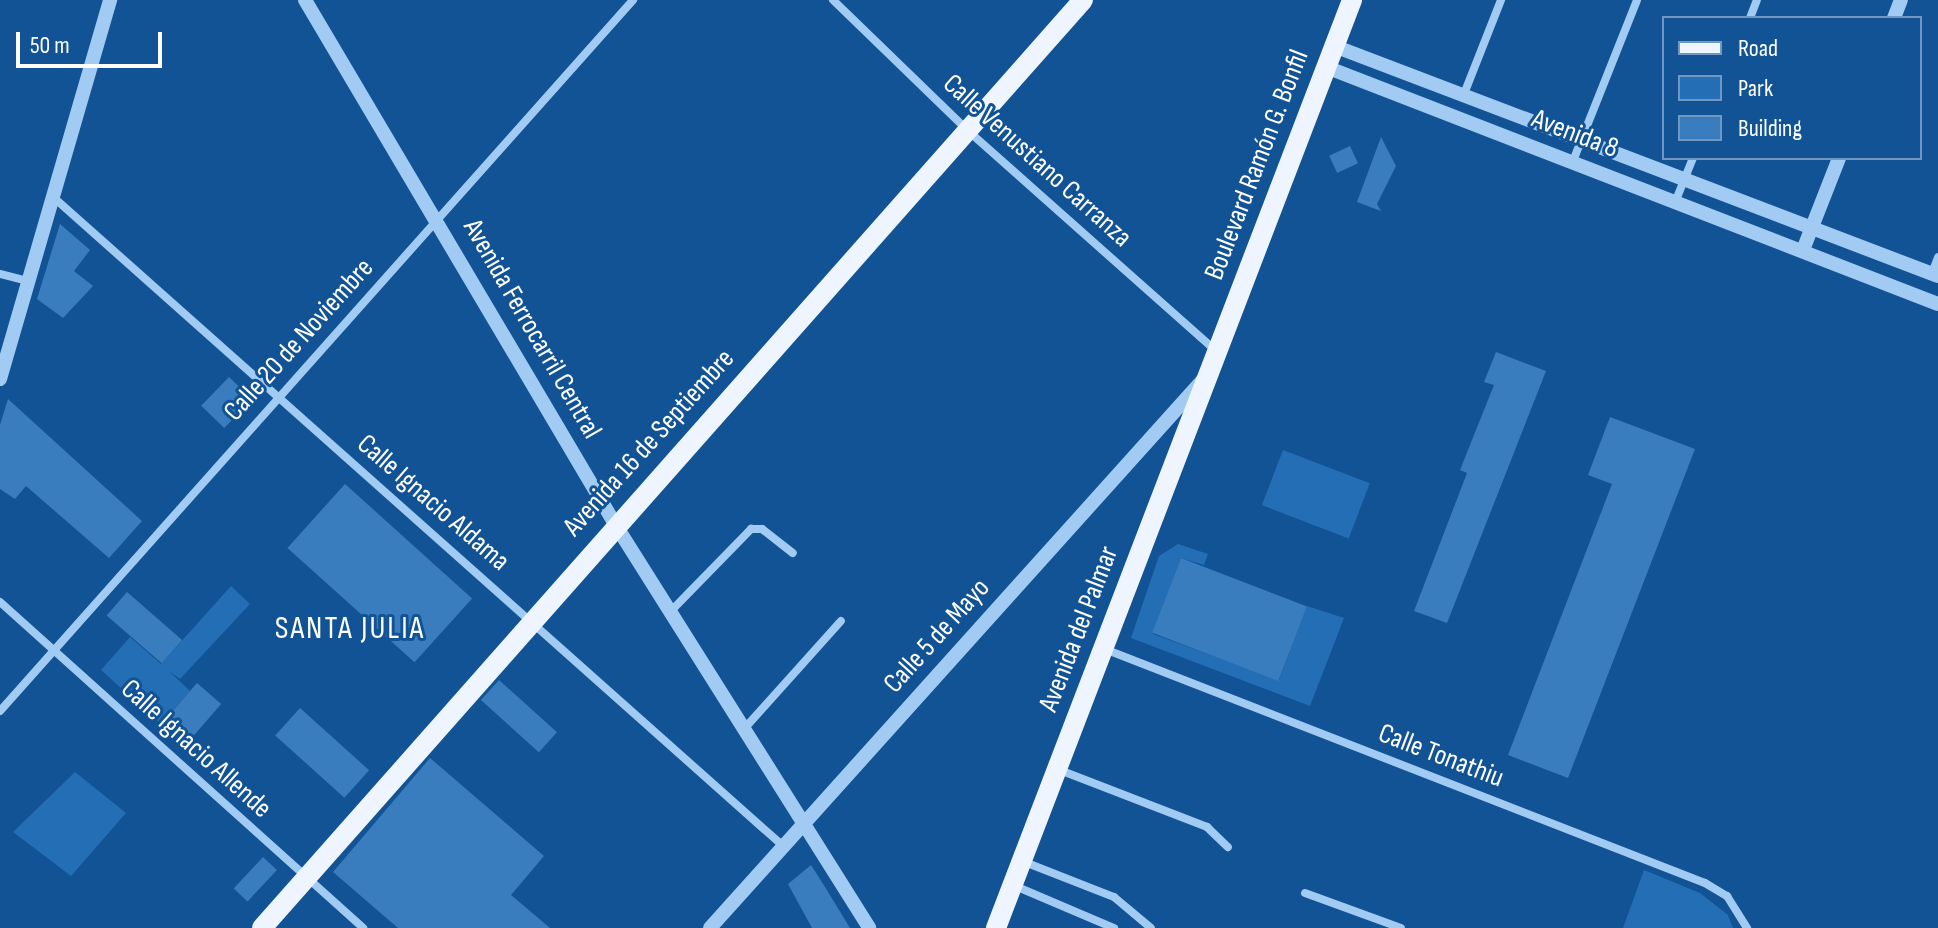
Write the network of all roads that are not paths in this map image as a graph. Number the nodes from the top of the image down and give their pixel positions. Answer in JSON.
{"nodes":[{"id":1,"x":110,"y":0,"type":"edge"},
{"id":2,"x":305,"y":0,"type":"edge"},
{"id":3,"x":633,"y":0,"type":"edge"},
{"id":4,"x":833,"y":0,"type":"edge"},
{"id":5,"x":1083,"y":0,"type":"edge"},
{"id":6,"x":1352,"y":0,"type":"edge"},
{"id":7,"x":1501,"y":0,"type":"edge"},
{"id":8,"x":1637,"y":0,"type":"edge"},
{"id":9,"x":1334,"y":46,"type":"junction"},
{"id":10,"x":1326,"y":67,"type":"junction"},
{"id":11,"x":1464,"y":94,"type":"junction"},
{"id":12,"x":966,"y":129,"type":"junction"},
{"id":13,"x":1583,"y":137,"type":"junction"},
{"id":14,"x":1692,"y":160,"type":"edge"},
{"id":15,"x":1838,"y":160,"type":"edge"},
{"id":16,"x":1573,"y":161,"type":"junction"},
{"id":17,"x":1685,"y":177,"type":"junction"},
{"id":18,"x":52,"y":195,"type":"junction"},
{"id":19,"x":1676,"y":200,"type":"junction"},
{"id":20,"x":438,"y":219,"type":"junction"},
{"id":21,"x":1811,"y":228,"type":"junction"},
{"id":22,"x":1803,"y":250,"type":"junction"},
{"id":23,"x":1938,"y":257,"type":"edge"},
{"id":24,"x":0,"y":274,"type":"edge"},
{"id":25,"x":1935,"y":274,"type":"edge"},
{"id":26,"x":28,"y":281,"type":"junction"},
{"id":27,"x":1938,"y":304,"type":"edge"},
{"id":28,"x":1215,"y":350,"type":"junction"},
{"id":29,"x":0,"y":379,"type":"edge"},
{"id":30,"x":1203,"y":380,"type":"junction"},
{"id":31,"x":278,"y":396,"type":"junction"},
{"id":32,"x":615,"y":524,"type":"junction"},
{"id":33,"x":793,"y":553,"type":"dead end"},
{"id":34,"x":0,"y":602,"type":"edge"},
{"id":35,"x":671,"y":611,"type":"junction"},
{"id":36,"x":531,"y":619,"type":"junction"},
{"id":37,"x":841,"y":621,"type":"dead end"},
{"id":38,"x":55,"y":648,"type":"junction"},
{"id":39,"x":1102,"y":648,"type":"junction"},
{"id":40,"x":0,"y":711,"type":"edge"},
{"id":41,"x":744,"y":729,"type":"junction"},
{"id":42,"x":1056,"y":769,"type":"junction"},
{"id":43,"x":803,"y":823,"type":"junction"},
{"id":44,"x":783,"y":846,"type":"junction"},
{"id":45,"x":1228,"y":847,"type":"dead end"},
{"id":46,"x":1022,"y":861,"type":"junction"},
{"id":47,"x":306,"y":877,"type":"junction"},
{"id":48,"x":1012,"y":885,"type":"junction"},
{"id":49,"x":1305,"y":893,"type":"dead end"},
{"id":50,"x":262,"y":928,"type":"edge"},
{"id":51,"x":363,"y":928,"type":"edge"},
{"id":52,"x":710,"y":928,"type":"edge"},
{"id":53,"x":869,"y":928,"type":"edge"},
{"id":54,"x":996,"y":928,"type":"edge"},
{"id":55,"x":1114,"y":928,"type":"edge"},
{"id":56,"x":1151,"y":928,"type":"edge"},
{"id":57,"x":1401,"y":928,"type":"edge"},
{"id":58,"x":1747,"y":928,"type":"edge"}],
"edges":[{"from":1,"to":18,"type":"street"},
{"from":2,"to":20,"type":"street","name":"Avenida Ferrocarril Central"},
{"from":3,"to":20,"type":"street","name":"Calle 20 de Noviembre"},
{"from":4,"to":12,"type":"street","name":"Calle Venustiano Carranza"},
{"from":5,"to":12,"type":"main road","name":"Avenida 16 de Septiembre"},
{"from":6,"to":9,"type":"main road","name":"Boulevard Ramón G. Bonfil"},
{"from":7,"to":11,"type":"street"},
{"from":8,"to":13,"type":"street"},
{"from":9,"to":10,"type":"main road","name":"Boulevard Ramón G. Bonfil"},
{"from":9,"to":11,"type":"street","name":"Avenida 8"},
{"from":10,"to":16,"type":"street","name":"Avenida 8"},
{"from":10,"to":28,"type":"main road","name":"Boulevard Ramón G. Bonfil"},
{"from":11,"to":13,"type":"street","name":"Avenida 8"},
{"from":12,"to":28,"type":"street","name":"Calle Venustiano Carranza"},
{"from":12,"to":32,"type":"main road","name":"Avenida 16 de Septiembre"},
{"from":13,"to":16,"type":"street"},
{"from":13,"to":17,"type":"street","name":"Avenida 8"},
{"from":14,"to":17,"type":"street"},
{"from":15,"to":21,"type":"street"},
{"from":16,"to":19,"type":"street","name":"Avenida 8"},
{"from":17,"to":19,"type":"street"},
{"from":17,"to":21,"type":"street","name":"Avenida 8"},
{"from":18,"to":26,"type":"street"},
{"from":18,"to":31,"type":"street","name":"Calle Ignacio Aldama"},
{"from":19,"to":22,"type":"street","name":"Avenida 8"},
{"from":20,"to":31,"type":"street","name":"Calle 20 de Noviembre"},
{"from":20,"to":32,"type":"street","name":"Avenida Ferrocarril Central"},
{"from":21,"to":22,"type":"street"},
{"from":21,"to":25,"type":"street","name":"Avenida 8"},
{"from":22,"to":27,"type":"street","name":"Avenida 8"},
{"from":23,"to":25,"type":"street"},
{"from":24,"to":26,"type":"street"},
{"from":26,"to":29,"type":"street"},
{"from":28,"to":30,"type":"main road","name":"Avenida del Palmar"},
{"from":30,"to":39,"type":"main road","name":"Avenida del Palmar"},
{"from":30,"to":43,"type":"street","name":"Calle 5 de Mayo"},
{"from":31,"to":36,"type":"street","name":"Calle Ignacio Aldama"},
{"from":31,"to":38,"type":"street","name":"Calle 20 de Noviembre"},
{"from":32,"to":35,"type":"street","name":"Avenida Ferrocarril Central"},
{"from":32,"to":36,"type":"main road","name":"Avenida 16 de Septiembre"},
{"from":33,"to":35,"type":"street"},
{"from":34,"to":38,"type":"street","name":"Calle Ignacio Allende"},
{"from":35,"to":41,"type":"street","name":"Avenida Ferrocarril Central"},
{"from":36,"to":44,"type":"street","name":"Calle Ignacio Aldama"},
{"from":36,"to":47,"type":"main road","name":"Avenida 16 de Septiembre"},
{"from":37,"to":41,"type":"street"},
{"from":38,"to":40,"type":"street","name":"Calle 20 de Noviembre"},
{"from":38,"to":47,"type":"street","name":"Calle Ignacio Allende"},
{"from":39,"to":42,"type":"main road","name":"Avenida del Palmar"},
{"from":39,"to":58,"type":"street","name":"Calle Tonathiu"},
{"from":41,"to":43,"type":"street","name":"Avenida Ferrocarril Central"},
{"from":42,"to":45,"type":"street"},
{"from":42,"to":46,"type":"main road","name":"Avenida del Palmar"},
{"from":43,"to":44,"type":"street","name":"Calle 5 de Mayo"},
{"from":43,"to":53,"type":"street","name":"Avenida Ferrocarril Central"},
{"from":44,"to":52,"type":"street","name":"Calle 5 de Mayo"},
{"from":46,"to":48,"type":"main road","name":"Avenida del Palmar"},
{"from":46,"to":56,"type":"street"},
{"from":47,"to":50,"type":"main road","name":"Avenida 16 de Septiembre"},
{"from":47,"to":51,"type":"street","name":"Calle Ignacio Allende"},
{"from":48,"to":54,"type":"main road","name":"Avenida del Palmar"},
{"from":48,"to":55,"type":"street"},
{"from":49,"to":57,"type":"street"}]}
